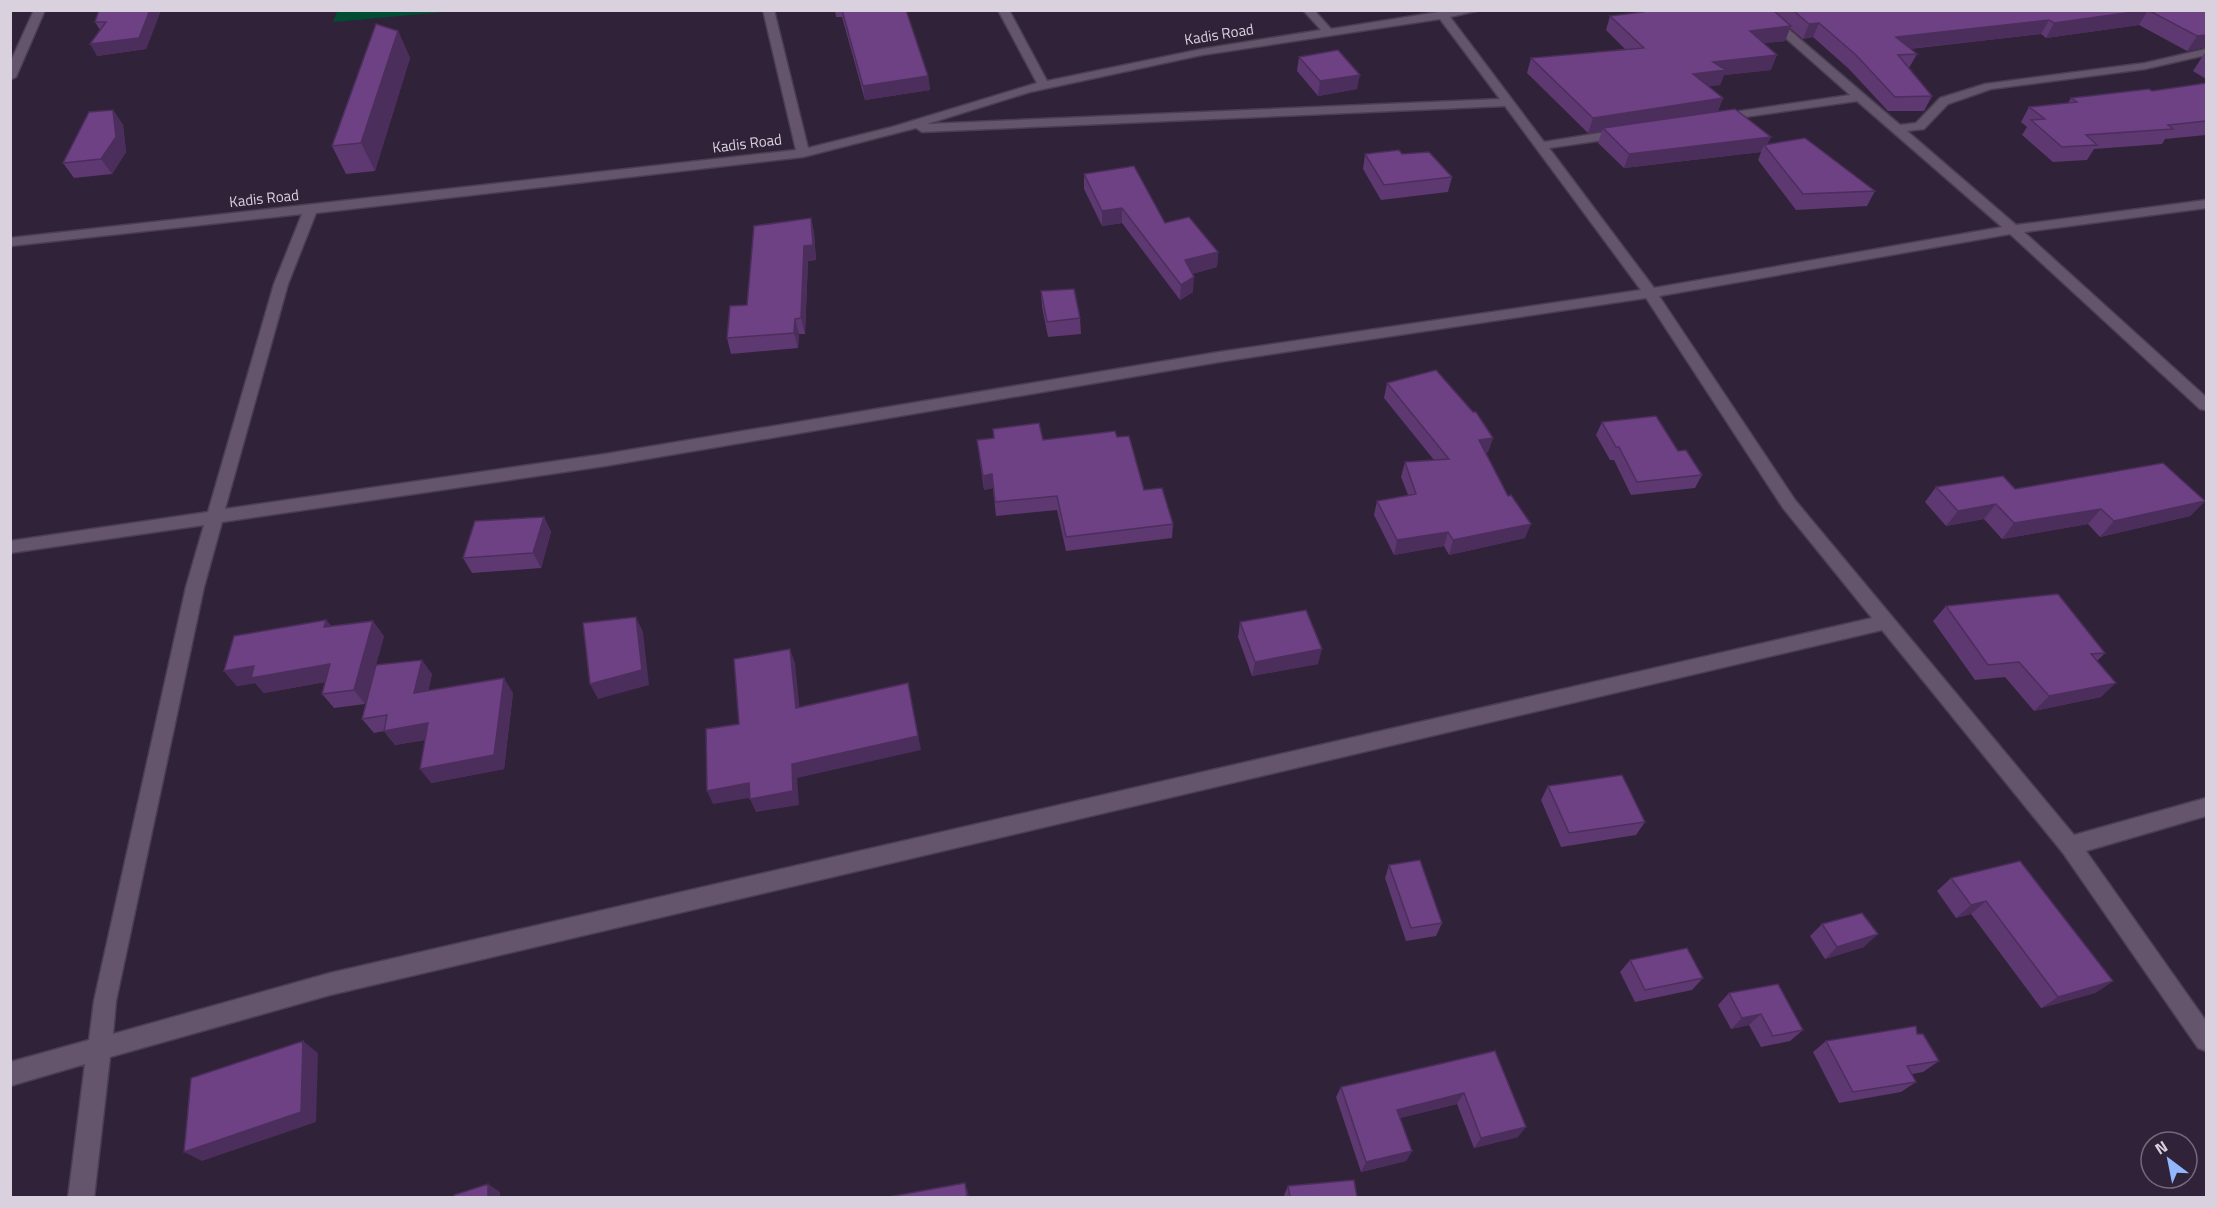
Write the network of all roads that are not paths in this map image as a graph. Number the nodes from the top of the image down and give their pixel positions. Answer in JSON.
{"nodes":[{"id":1,"x":40,"y":10,"type":"edge"},
{"id":2,"x":768,"y":10,"type":"edge"},
{"id":3,"x":1003,"y":10,"type":"edge"},
{"id":4,"x":1308,"y":10,"type":"edge"},
{"id":5,"x":1475,"y":10,"type":"edge"},
{"id":6,"x":1759,"y":10,"type":"edge"},
{"id":7,"x":1418,"y":15,"type":"edge"},
{"id":8,"x":1444,"y":16,"type":"junction"},
{"id":9,"x":1329,"y":33,"type":"junction"},
{"id":10,"x":2206,"y":52,"type":"edge"},
{"id":11,"x":10,"y":77,"type":"edge"},
{"id":12,"x":1044,"y":86,"type":"junction"},
{"id":13,"x":1857,"y":97,"type":"junction"},
{"id":14,"x":1507,"y":102,"type":"junction"},
{"id":15,"x":1704,"y":120,"type":"edge"},
{"id":16,"x":1898,"y":129,"type":"junction"},
{"id":17,"x":896,"y":130,"type":"junction"},
{"id":18,"x":1633,"y":131,"type":"edge"},
{"id":19,"x":1539,"y":146,"type":"junction"},
{"id":20,"x":803,"y":153,"type":"junction"},
{"id":21,"x":2206,"y":204,"type":"edge"},
{"id":22,"x":311,"y":209,"type":"junction"},
{"id":23,"x":2013,"y":229,"type":"junction"},
{"id":24,"x":10,"y":242,"type":"edge"},
{"id":25,"x":1650,"y":293,"type":"junction"},
{"id":26,"x":2206,"y":405,"type":"edge"},
{"id":27,"x":213,"y":517,"type":"junction"},
{"id":28,"x":10,"y":547,"type":"edge"},
{"id":29,"x":1887,"y":622,"type":"junction"},
{"id":30,"x":2206,"y":807,"type":"edge"},
{"id":31,"x":2070,"y":846,"type":"junction"},
{"id":32,"x":2206,"y":1040,"type":"edge"},
{"id":33,"x":99,"y":1051,"type":"junction"},
{"id":34,"x":10,"y":1074,"type":"edge"},
{"id":35,"x":81,"y":1197,"type":"edge"}],
"edges":[{"from":1,"to":11,"type":"street"},
{"from":2,"to":20,"type":"street"},
{"from":3,"to":12,"type":"street"},
{"from":4,"to":9,"type":"street"},
{"from":5,"to":8,"type":"street","name":"Kadis Road"},
{"from":6,"to":13,"type":"street"},
{"from":7,"to":8,"type":"street","name":"Kadis Road"},
{"from":7,"to":9,"type":"street","name":"Kadis Road"},
{"from":8,"to":14,"type":"street"},
{"from":9,"to":12,"type":"street","name":"Kadis Road"},
{"from":10,"to":16,"type":"street"},
{"from":12,"to":17,"type":"street","name":"Kadis Road"},
{"from":13,"to":15,"type":"street"},
{"from":13,"to":16,"type":"street"},
{"from":14,"to":17,"type":"street"},
{"from":14,"to":19,"type":"street"},
{"from":16,"to":23,"type":"street"},
{"from":17,"to":20,"type":"street","name":"Kadis Road"},
{"from":18,"to":19,"type":"street"},
{"from":19,"to":25,"type":"street"},
{"from":20,"to":22,"type":"street","name":"Kadis Road"},
{"from":21,"to":23,"type":"street"},
{"from":22,"to":24,"type":"street","name":"Kadis Road"},
{"from":22,"to":27,"type":"street"},
{"from":23,"to":25,"type":"street"},
{"from":23,"to":26,"type":"street"},
{"from":25,"to":27,"type":"street"},
{"from":25,"to":29,"type":"street"},
{"from":27,"to":28,"type":"street"},
{"from":27,"to":33,"type":"street"},
{"from":29,"to":31,"type":"street"},
{"from":29,"to":33,"type":"street"},
{"from":30,"to":31,"type":"street"},
{"from":31,"to":32,"type":"street"},
{"from":33,"to":34,"type":"street"},
{"from":33,"to":35,"type":"street"}]}
